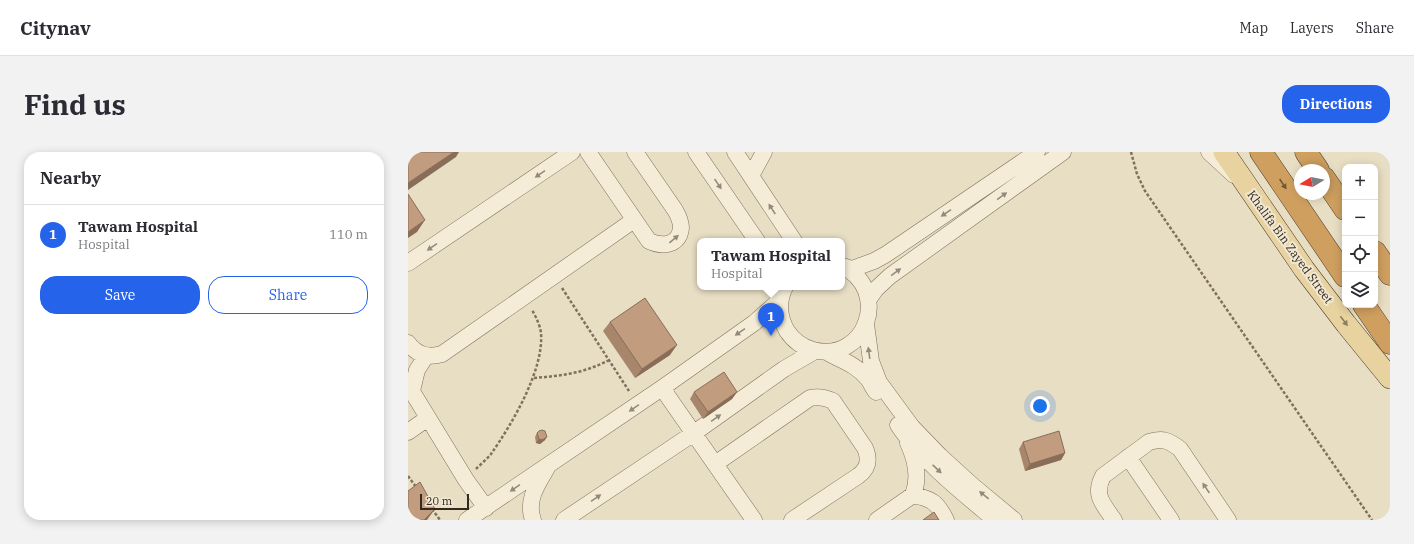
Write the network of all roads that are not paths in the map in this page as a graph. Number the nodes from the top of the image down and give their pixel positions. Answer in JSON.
{"nodes":[{"id":1,"x":572,"y":152,"type":"edge"},
{"id":2,"x":588,"y":152,"type":"edge"},
{"id":3,"x":635,"y":152,"type":"edge"},
{"id":4,"x":696,"y":152,"type":"edge"},
{"id":5,"x":734,"y":152,"type":"edge"},
{"id":6,"x":764,"y":152,"type":"edge"},
{"id":7,"x":1037,"y":152,"type":"edge"},
{"id":8,"x":1063,"y":152,"type":"edge"},
{"id":9,"x":1209,"y":152,"type":"edge"},
{"id":10,"x":1224,"y":152,"type":"edge"},
{"id":11,"x":1261,"y":152,"type":"edge"},
{"id":12,"x":1306,"y":152,"type":"edge"},
{"id":13,"x":1314,"y":164,"type":"edge"},
{"id":14,"x":751,"y":176,"type":"junction"},
{"id":15,"x":1245,"y":183,"type":"junction"},
{"id":16,"x":1330,"y":187,"type":"edge"},
{"id":17,"x":1342,"y":205,"type":"edge"},
{"id":18,"x":634,"y":220,"type":"junction"},
{"id":19,"x":755,"y":238,"type":"edge"},
{"id":20,"x":792,"y":238,"type":"edge"},
{"id":21,"x":1378,"y":256,"type":"edge"},
{"id":22,"x":408,"y":263,"type":"edge"},
{"id":23,"x":845,"y":267,"type":"edge"},
{"id":24,"x":845,"y":267,"type":"edge"},
{"id":25,"x":1342,"y":272,"type":"edge"},
{"id":26,"x":1390,"y":274,"type":"edge"},
{"id":27,"x":782,"y":291,"type":"edge"},
{"id":28,"x":869,"y":299,"type":"junction"},
{"id":29,"x":1366,"y":308,"type":"edge"},
{"id":30,"x":866,"y":324,"type":"junction"},
{"id":31,"x":408,"y":342,"type":"edge"},
{"id":32,"x":1390,"y":343,"type":"edge"},
{"id":33,"x":820,"y":351,"type":"junction"},
{"id":34,"x":426,"y":356,"type":"junction"},
{"id":35,"x":1390,"y":378,"type":"edge"},
{"id":36,"x":410,"y":388,"type":"edge"},
{"id":37,"x":662,"y":388,"type":"junction"},
{"id":38,"x":428,"y":418,"type":"junction"},
{"id":39,"x":408,"y":432,"type":"edge"},
{"id":40,"x":694,"y":433,"type":"junction"},
{"id":41,"x":904,"y":434,"type":"junction"},
{"id":42,"x":1128,"y":457,"type":"junction"},
{"id":43,"x":715,"y":464,"type":"junction"},
{"id":44,"x":548,"y":465,"type":"junction"},
{"id":45,"x":913,"y":495,"type":"junction"},
{"id":46,"x":486,"y":508,"type":"junction"},
{"id":47,"x":469,"y":520,"type":"edge"},
{"id":48,"x":533,"y":520,"type":"edge"},
{"id":49,"x":564,"y":520,"type":"edge"},
{"id":50,"x":754,"y":520,"type":"edge"},
{"id":51,"x":792,"y":520,"type":"edge"},
{"id":52,"x":877,"y":520,"type":"edge"},
{"id":53,"x":946,"y":520,"type":"edge"},
{"id":54,"x":996,"y":520,"type":"edge"},
{"id":55,"x":1014,"y":520,"type":"edge"},
{"id":56,"x":1114,"y":520,"type":"edge"},
{"id":57,"x":1171,"y":520,"type":"edge"},
{"id":58,"x":1228,"y":520,"type":"edge"}],
"edges":[{"from":1,"to":22,"type":"street","one_way":true},
{"from":2,"to":18,"type":"street"},
{"from":18,"to":3,"type":"street","one_way":true},
{"from":4,"to":19,"type":"street","one_way":true},
{"from":5,"to":14,"type":"street"},
{"from":6,"to":14,"type":"street"},
{"from":7,"to":23,"type":"street","one_way":true},
{"from":28,"to":8,"type":"street","one_way":true},
{"from":9,"to":15,"type":"street"},
{"from":10,"to":15,"type":"main road","name":"Khalifa Bin Zayed Street"},
{"from":11,"to":25,"type":"highway","one_way":true},
{"from":12,"to":13,"type":"highway"},
{"from":20,"to":14,"type":"street","one_way":true},
{"from":15,"to":35,"type":"main road","name":"Khalifa Bin Zayed Street","one_way":true},
{"from":16,"to":17,"type":"highway"},
{"from":18,"to":34,"type":"street"},
{"from":21,"to":26,"type":"highway"},
{"from":24,"to":28,"type":"street"},
{"from":27,"to":33,"type":"street"},
{"from":27,"to":37,"type":"street","one_way":true},
{"from":28,"to":30,"type":"street"},
{"from":29,"to":32,"type":"highway"},
{"from":30,"to":33,"type":"street"},
{"from":55,"to":30,"type":"street","one_way":true},
{"from":31,"to":34,"type":"street"},
{"from":40,"to":33,"type":"street","one_way":true},
{"from":33,"to":41,"type":"street"},
{"from":34,"to":36,"type":"street"},
{"from":36,"to":38,"type":"street"},
{"from":37,"to":40,"type":"street"},
{"from":37,"to":44,"type":"street","one_way":true},
{"from":38,"to":39,"type":"street"},
{"from":38,"to":46,"type":"street"},
{"from":40,"to":43,"type":"street"},
{"from":49,"to":40,"type":"street","one_way":true},
{"from":41,"to":45,"type":"street"},
{"from":41,"to":54,"type":"street","one_way":true},
{"from":42,"to":56,"type":"street"},
{"from":42,"to":57,"type":"street"},
{"from":58,"to":42,"type":"street","one_way":true},
{"from":43,"to":50,"type":"street"},
{"from":43,"to":51,"type":"street"},
{"from":44,"to":46,"type":"street","one_way":true},
{"from":44,"to":48,"type":"street"},
{"from":45,"to":52,"type":"street"},
{"from":45,"to":53,"type":"street"},
{"from":46,"to":47,"type":"street"}]}
